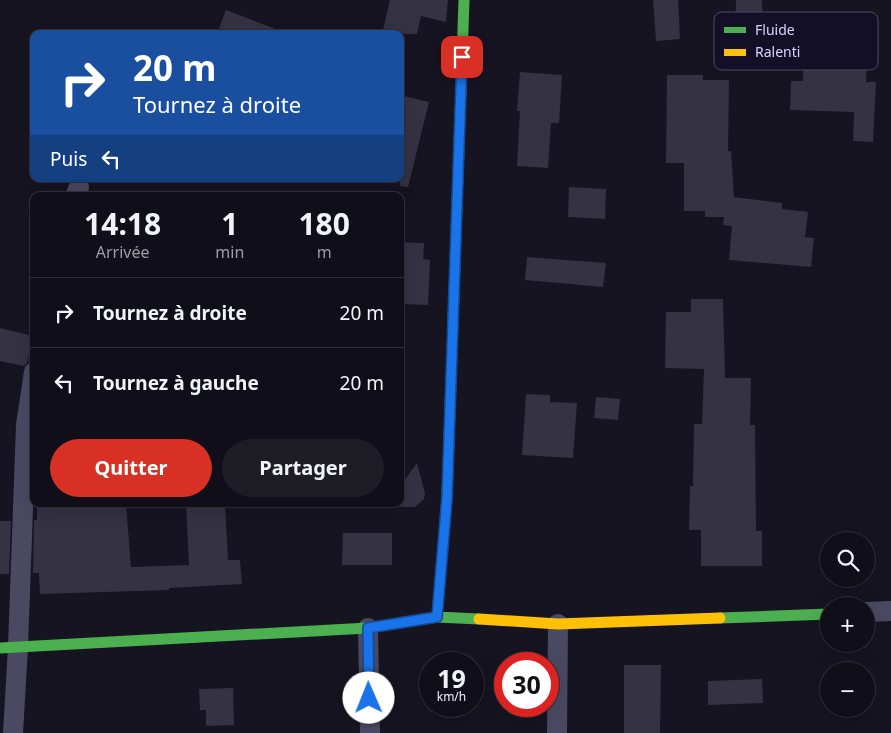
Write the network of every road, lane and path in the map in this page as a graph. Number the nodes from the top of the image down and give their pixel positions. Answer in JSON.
{"nodes":[{"id":1,"x":464,"y":0,"type":"edge"},
{"id":2,"x":30,"y":398,"type":"edge"},
{"id":3,"x":891,"y":611,"type":"edge"},
{"id":4,"x":875,"y":612,"type":"edge"},
{"id":5,"x":820,"y":614,"type":"edge"},
{"id":6,"x":437,"y":617,"type":"junction"},
{"id":7,"x":558,"y":624,"type":"junction"},
{"id":8,"x":368,"y":628,"type":"junction"},
{"id":9,"x":9,"y":647,"type":"edge"},
{"id":10,"x":13,"y":733,"type":"edge"},
{"id":11,"x":370,"y":733,"type":"edge"},
{"id":12,"x":557,"y":733,"type":"edge"}],
"edges":[{"from":1,"to":6,"type":"street"},
{"from":2,"to":9,"type":"street"},
{"from":3,"to":4,"type":"street"},
{"from":5,"to":7,"type":"street"},
{"from":6,"to":7,"type":"street"},
{"from":6,"to":8,"type":"street"},
{"from":7,"to":12,"type":"street"},
{"from":8,"to":9,"type":"street"},
{"from":8,"to":11,"type":"street"},
{"from":9,"to":10,"type":"street"}]}
